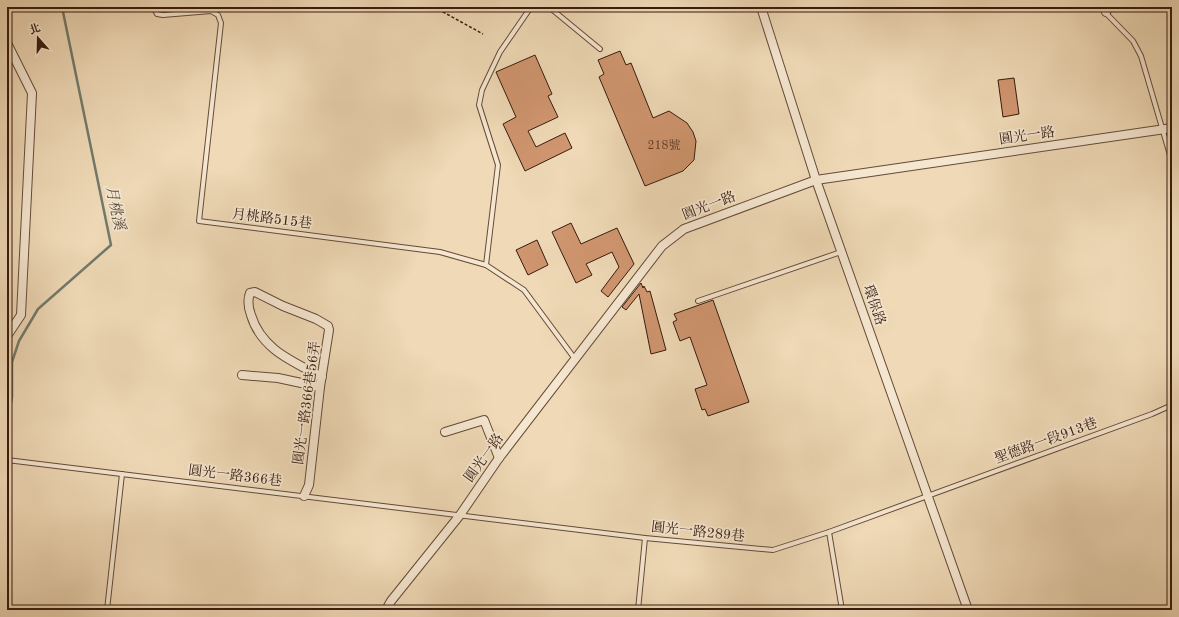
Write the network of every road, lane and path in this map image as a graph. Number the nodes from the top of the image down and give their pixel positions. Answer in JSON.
{"nodes":[{"id":1,"x":152,"y":7,"type":"edge"},
{"id":2,"x":434,"y":7,"type":"edge"},
{"id":3,"x":531,"y":7,"type":"edge"},
{"id":4,"x":548,"y":7,"type":"edge"},
{"id":5,"x":761,"y":7,"type":"edge"},
{"id":6,"x":1105,"y":9,"type":"edge"},
{"id":7,"x":483,"y":34,"type":"dead end"},
{"id":8,"x":7,"y":43,"type":"edge"},
{"id":9,"x":600,"y":49,"type":"dead end"},
{"id":10,"x":1172,"y":128,"type":"edge"},
{"id":11,"x":1163,"y":130,"type":"junction"},
{"id":12,"x":1172,"y":162,"type":"edge"},
{"id":13,"x":816,"y":180,"type":"junction"},
{"id":14,"x":842,"y":252,"type":"junction"},
{"id":15,"x":486,"y":265,"type":"junction"},
{"id":16,"x":698,"y":301,"type":"dead end"},
{"id":17,"x":10,"y":326,"type":"edge"},
{"id":18,"x":7,"y":336,"type":"edge"},
{"id":19,"x":575,"y":359,"type":"junction"},
{"id":20,"x":242,"y":375,"type":"dead end"},
{"id":21,"x":322,"y":377,"type":"junction"},
{"id":22,"x":320,"y":387,"type":"junction"},
{"id":23,"x":1172,"y":405,"type":"edge"},
{"id":24,"x":445,"y":432,"type":"dead end"},
{"id":25,"x":500,"y":458,"type":"junction"},
{"id":26,"x":7,"y":460,"type":"edge"},
{"id":27,"x":122,"y":474,"type":"junction"},
{"id":28,"x":304,"y":496,"type":"junction"},
{"id":29,"x":927,"y":496,"type":"junction"},
{"id":30,"x":460,"y":515,"type":"junction"},
{"id":31,"x":829,"y":532,"type":"junction"},
{"id":32,"x":645,"y":538,"type":"junction"},
{"id":33,"x":106,"y":610,"type":"edge"},
{"id":34,"x":386,"y":610,"type":"edge"},
{"id":35,"x":638,"y":610,"type":"edge"},
{"id":36,"x":842,"y":610,"type":"edge"},
{"id":37,"x":968,"y":610,"type":"edge"}],
"edges":[{"from":1,"to":15,"type":"lane","name":"月桃路515巷"},
{"from":2,"to":7,"type":"path"},
{"from":3,"to":15,"type":"lane"},
{"from":4,"to":9,"type":"lane"},
{"from":5,"to":13,"type":"street","name":"環保路"},
{"from":6,"to":11,"type":"lane"},
{"from":8,"to":17,"type":"street"},
{"from":10,"to":11,"type":"street","name":"圓光一路"},
{"from":11,"to":12,"type":"lane"},
{"from":11,"to":13,"type":"street","name":"圓光一路"},
{"from":13,"to":14,"type":"street","name":"環保路"},
{"from":13,"to":19,"type":"street","name":"圓光一路"},
{"from":14,"to":16,"type":"lane"},
{"from":14,"to":29,"type":"street","name":"環保路"},
{"from":15,"to":19,"type":"lane","name":"月桃路515巷"},
{"from":17,"to":18,"type":"street"},
{"from":19,"to":25,"type":"street","name":"圓光一路"},
{"from":20,"to":22,"type":"street"},
{"from":21,"to":21,"type":"street","name":"圓光一路366巷56弄"},
{"from":21,"to":22,"type":"street","name":"圓光一路366巷56弄"},
{"from":22,"to":28,"type":"street","name":"圓光一路366巷56弄"},
{"from":23,"to":29,"type":"lane","name":"聖德路一段913巷"},
{"from":24,"to":25,"type":"street"},
{"from":25,"to":30,"type":"street","name":"圓光一路"},
{"from":26,"to":27,"type":"lane","name":"圓光一路366巷"},
{"from":27,"to":28,"type":"lane","name":"圓光一路366巷"},
{"from":27,"to":33,"type":"lane"},
{"from":28,"to":30,"type":"lane","name":"圓光一路366巷"},
{"from":29,"to":31,"type":"lane","name":"圓光一路289巷"},
{"from":29,"to":37,"type":"street","name":"環保路"},
{"from":30,"to":32,"type":"lane","name":"圓光一路289巷"},
{"from":30,"to":34,"type":"street","name":"圓光一路"},
{"from":31,"to":32,"type":"lane","name":"圓光一路289巷"},
{"from":31,"to":36,"type":"lane"},
{"from":32,"to":35,"type":"lane"}]}
